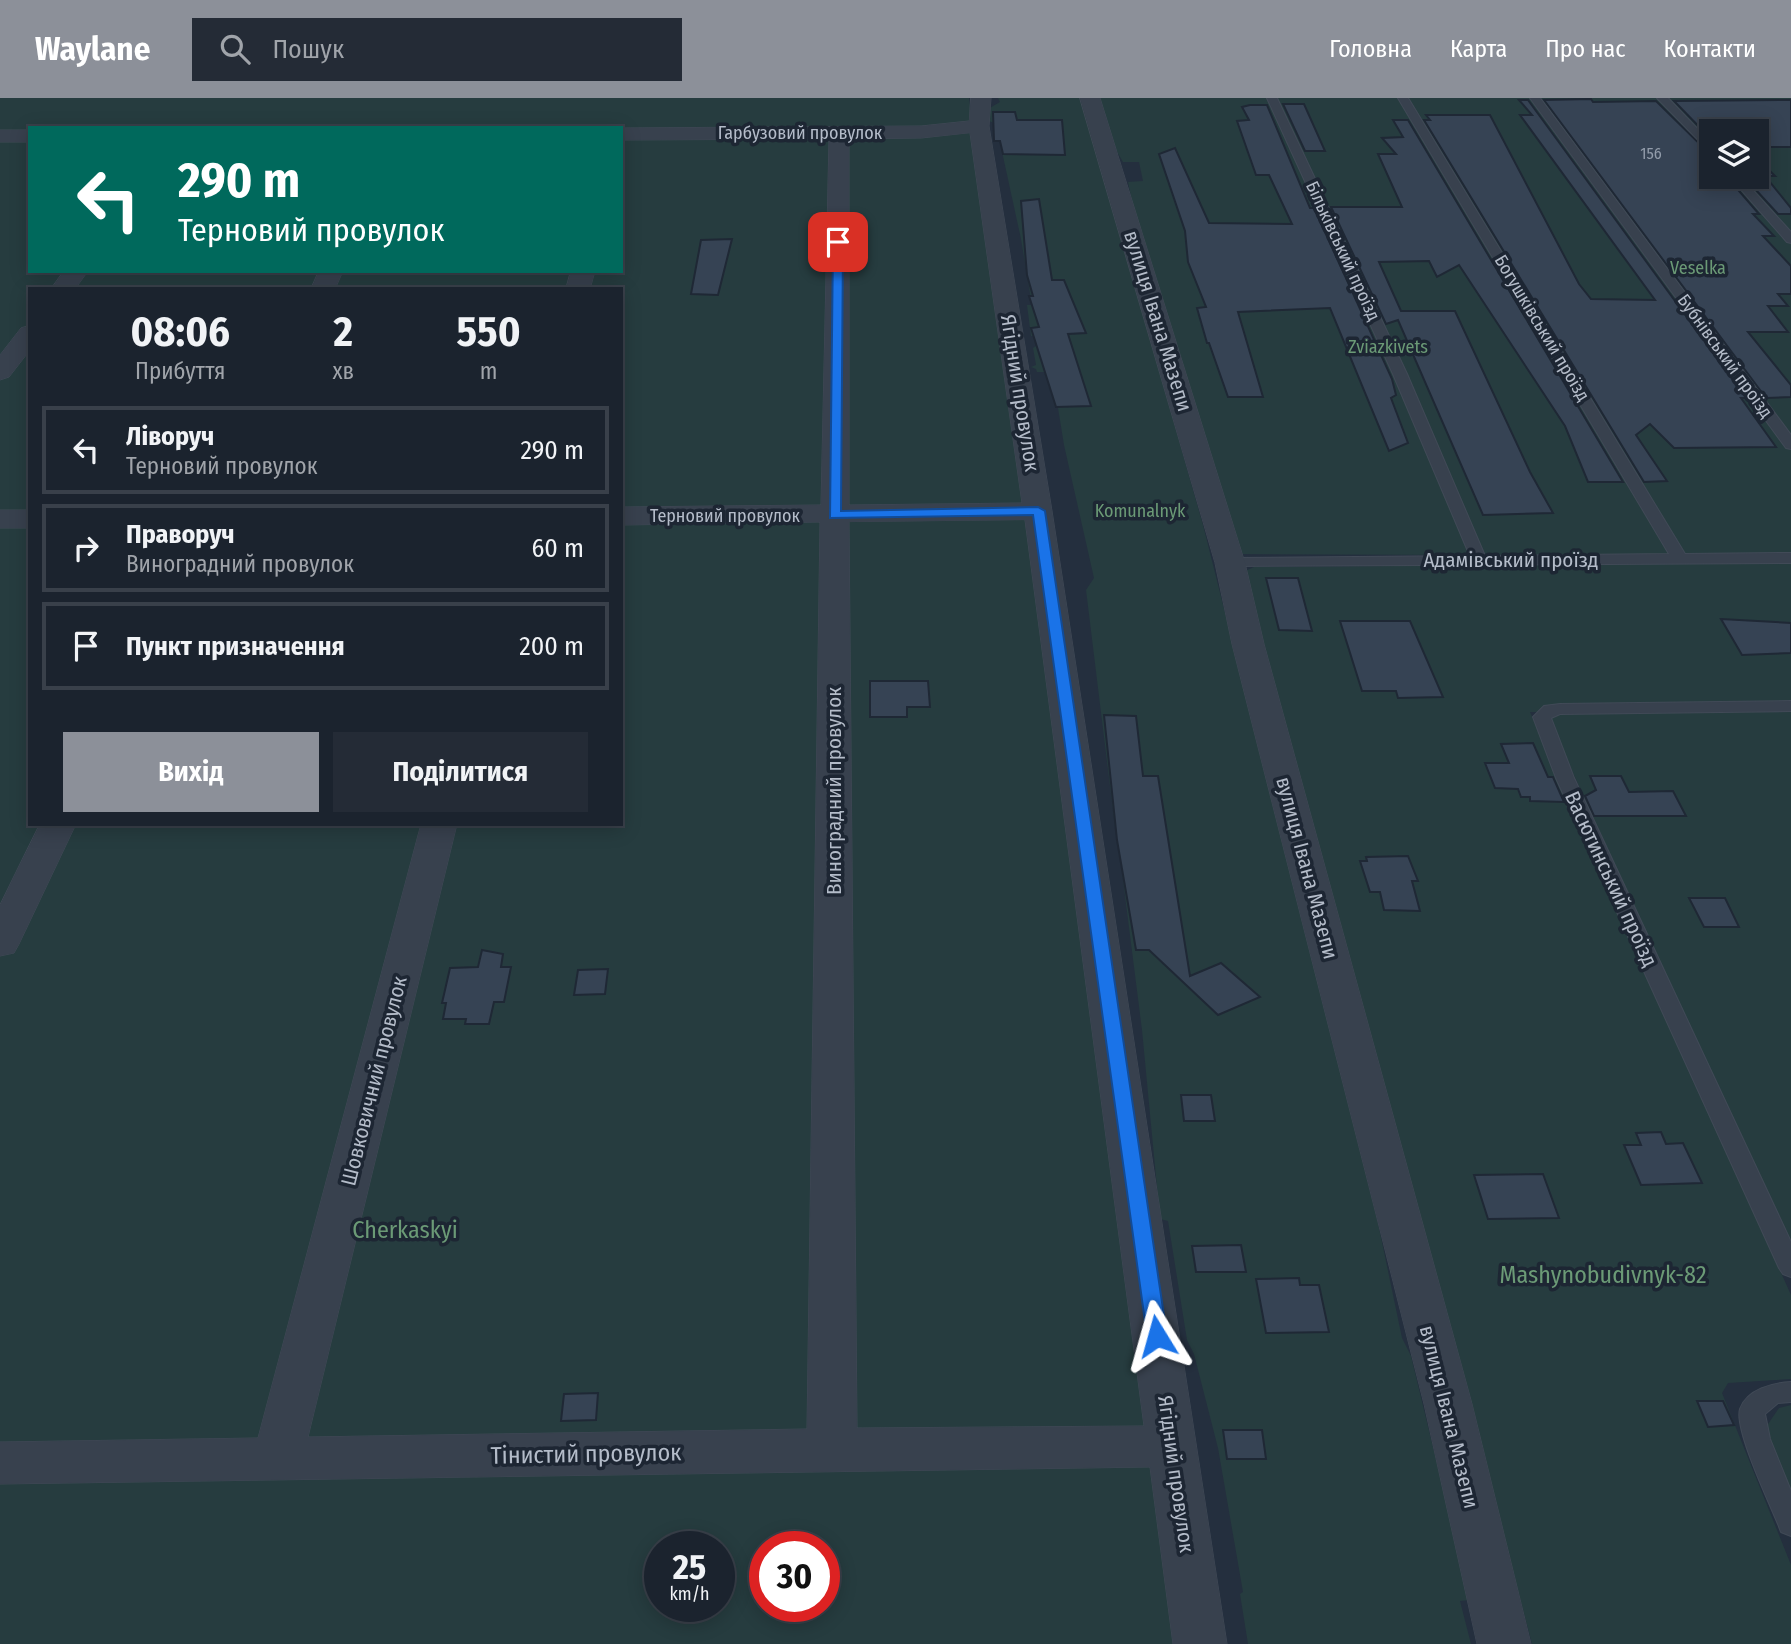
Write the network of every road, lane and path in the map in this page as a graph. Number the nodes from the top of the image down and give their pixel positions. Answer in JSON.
{"nodes":[{"id":1,"x":1090,"y":98,"type":"edge"},
{"id":2,"x":1272,"y":98,"type":"edge"},
{"id":3,"x":1403,"y":98,"type":"edge"},
{"id":4,"x":1535,"y":98,"type":"edge"},
{"id":5,"x":1662,"y":98,"type":"edge"},
{"id":6,"x":980,"y":112,"type":"edge"},
{"id":7,"x":839,"y":133,"type":"junction"},
{"id":8,"x":623,"y":134,"type":"edge"},
{"id":9,"x":0,"y":136,"type":"edge"},
{"id":10,"x":28,"y":136,"type":"edge"},
{"id":11,"x":1699,"y":137,"type":"edge"},
{"id":12,"x":1746,"y":189,"type":"edge"},
{"id":13,"x":1791,"y":239,"type":"edge"},
{"id":14,"x":28,"y":335,"type":"edge"},
{"id":15,"x":0,"y":372,"type":"edge"},
{"id":16,"x":1791,"y":445,"type":"edge"},
{"id":17,"x":1038,"y":511,"type":"junction"},
{"id":18,"x":835,"y":515,"type":"junction"},
{"id":19,"x":623,"y":516,"type":"edge"},
{"id":20,"x":0,"y":519,"type":"edge"},
{"id":21,"x":28,"y":519,"type":"edge"},
{"id":22,"x":1791,"y":558,"type":"edge"},
{"id":23,"x":1479,"y":559,"type":"junction"},
{"id":24,"x":1680,"y":559,"type":"junction"},
{"id":25,"x":1230,"y":563,"type":"junction"},
{"id":26,"x":1791,"y":706,"type":"edge"},
{"id":27,"x":57,"y":826,"type":"edge"},
{"id":28,"x":438,"y":826,"type":"edge"},
{"id":29,"x":0,"y":944,"type":"edge"},
{"id":30,"x":1791,"y":1268,"type":"edge"},
{"id":31,"x":1791,"y":1392,"type":"edge"},
{"id":32,"x":1173,"y":1446,"type":"junction"},
{"id":33,"x":832,"y":1449,"type":"junction"},
{"id":34,"x":277,"y":1460,"type":"junction"},
{"id":35,"x":0,"y":1463,"type":"edge"},
{"id":36,"x":1791,"y":1524,"type":"edge"},
{"id":37,"x":1200,"y":1644,"type":"edge"},
{"id":38,"x":1504,"y":1644,"type":"edge"}],
"edges":[{"from":1,"to":25,"type":"street","name":"вулиця Івана Мазепи"},
{"from":2,"to":23,"type":"lane","name":"Більківський проїзд"},
{"from":3,"to":24,"type":"lane","name":"Богушківський проїзд"},
{"from":4,"to":16,"type":"lane","name":"Бубнівський проїзд"},
{"from":5,"to":11,"type":"lane"},
{"from":6,"to":7,"type":"street","name":"Гарбузовий провулок"},
{"from":6,"to":17,"type":"street","name":"Ягідний провулок"},
{"from":7,"to":8,"type":"street","name":"Гарбузовий провулок"},
{"from":7,"to":18,"type":"street","name":"Виноградний провулок"},
{"from":9,"to":10,"type":"street"},
{"from":12,"to":13,"type":"lane"},
{"from":14,"to":15,"type":"street"},
{"from":17,"to":18,"type":"street","name":"Терновий провулок"},
{"from":17,"to":32,"type":"street","name":"Ягідний провулок"},
{"from":18,"to":19,"type":"street","name":"Терновий провулок"},
{"from":18,"to":33,"type":"street","name":"Виноградний провулок"},
{"from":20,"to":21,"type":"street"},
{"from":22,"to":24,"type":"lane","name":"Адамівський проїзд"},
{"from":23,"to":24,"type":"lane","name":"Адамівський проїзд"},
{"from":23,"to":25,"type":"lane","name":"Адамівський проїзд"},
{"from":25,"to":38,"type":"street","name":"вулиця Івана Мазепи"},
{"from":26,"to":30,"type":"lane","name":"Васютинський проїзд"},
{"from":27,"to":29,"type":"street"},
{"from":28,"to":34,"type":"street","name":"Шовковичний провулок"},
{"from":31,"to":36,"type":"lane"},
{"from":32,"to":33,"type":"street","name":"Тінистий провулок"},
{"from":32,"to":37,"type":"street","name":"Ягідний провулок"},
{"from":33,"to":34,"type":"street","name":"Тінистий провулок"},
{"from":34,"to":35,"type":"street","name":"Тінистий провулок"}]}
